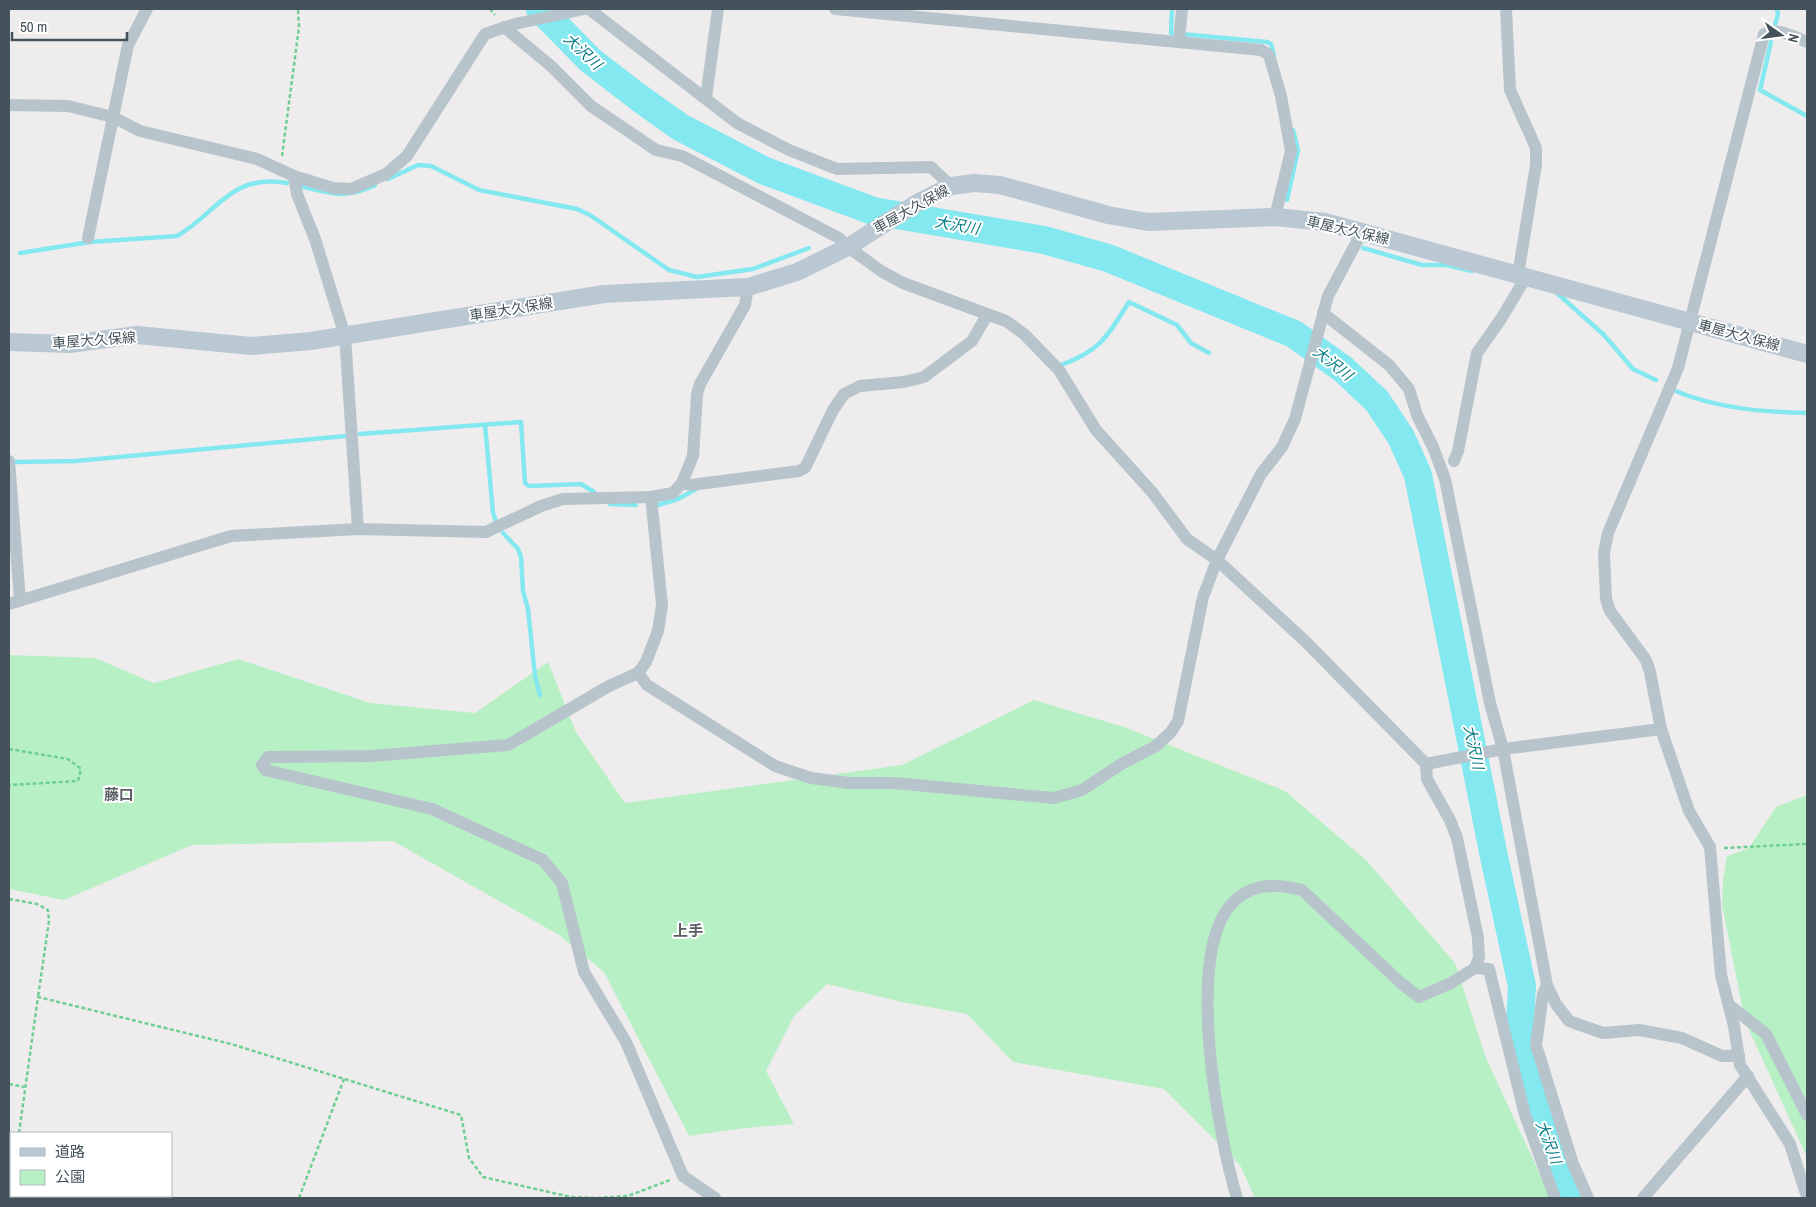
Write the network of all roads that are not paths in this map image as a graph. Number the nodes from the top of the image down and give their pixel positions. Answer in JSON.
{"nodes":[{"id":1,"x":147,"y":9,"type":"edge"},
{"id":2,"x":583,"y":9,"type":"edge"},
{"id":3,"x":589,"y":9,"type":"edge"},
{"id":4,"x":718,"y":9,"type":"edge"},
{"id":5,"x":835,"y":9,"type":"edge"},
{"id":6,"x":1182,"y":9,"type":"edge"},
{"id":7,"x":1506,"y":9,"type":"edge"},
{"id":8,"x":906,"y":12,"type":"edge"},
{"id":9,"x":509,"y":25,"type":"junction"},
{"id":10,"x":1179,"y":37,"type":"junction"},
{"id":11,"x":1807,"y":42,"type":"edge"},
{"id":12,"x":706,"y":98,"type":"junction"},
{"id":13,"x":9,"y":105,"type":"edge"},
{"id":14,"x":113,"y":117,"type":"junction"},
{"id":15,"x":294,"y":176,"type":"junction"},
{"id":16,"x":946,"y":188,"type":"junction"},
{"id":17,"x":1275,"y":217,"type":"junction"},
{"id":18,"x":1362,"y":232,"type":"junction"},
{"id":19,"x":88,"y":238,"type":"dead end"},
{"id":20,"x":854,"y":243,"type":"junction"},
{"id":21,"x":1522,"y":276,"type":"junction"},
{"id":22,"x":748,"y":287,"type":"junction"},
{"id":23,"x":987,"y":315,"type":"junction"},
{"id":24,"x":1321,"y":318,"type":"junction"},
{"id":25,"x":1691,"y":322,"type":"junction"},
{"id":26,"x":345,"y":336,"type":"junction"},
{"id":27,"x":9,"y":342,"type":"edge"},
{"id":28,"x":1807,"y":354,"type":"edge"},
{"id":29,"x":9,"y":461,"type":"edge"},
{"id":30,"x":1454,"y":461,"type":"dead end"},
{"id":31,"x":682,"y":483,"type":"junction"},
{"id":32,"x":651,"y":497,"type":"junction"},
{"id":33,"x":358,"y":529,"type":"junction"},
{"id":34,"x":1217,"y":560,"type":"junction"},
{"id":35,"x":14,"y":602,"type":"edge"},
{"id":36,"x":638,"y":673,"type":"junction"},
{"id":37,"x":1662,"y":728,"type":"junction"},
{"id":38,"x":1499,"y":750,"type":"junction"},
{"id":39,"x":1426,"y":764,"type":"junction"},
{"id":40,"x":1475,"y":968,"type":"junction"},
{"id":41,"x":1547,"y":985,"type":"junction"},
{"id":42,"x":1729,"y":1005,"type":"junction"},
{"id":43,"x":1739,"y":1056,"type":"junction"},
{"id":44,"x":1748,"y":1076,"type":"junction"},
{"id":45,"x":1807,"y":1115,"type":"edge"},
{"id":46,"x":1807,"y":1197,"type":"edge"},
{"id":47,"x":715,"y":1198,"type":"edge"},
{"id":48,"x":1237,"y":1198,"type":"edge"},
{"id":49,"x":1555,"y":1198,"type":"edge"},
{"id":50,"x":1588,"y":1198,"type":"edge"},
{"id":51,"x":1643,"y":1198,"type":"edge"}],
"edges":[{"from":1,"to":14,"type":"street"},
{"from":2,"to":9,"type":"street"},
{"from":3,"to":12,"type":"street"},
{"from":4,"to":12,"type":"street"},
{"from":5,"to":8,"type":"street"},
{"from":6,"to":10,"type":"street"},
{"from":7,"to":21,"type":"street"},
{"from":8,"to":10,"type":"street"},
{"from":9,"to":15,"type":"street"},
{"from":9,"to":20,"type":"street"},
{"from":10,"to":17,"type":"street"},
{"from":11,"to":25,"type":"street"},
{"from":12,"to":16,"type":"street"},
{"from":13,"to":14,"type":"street"},
{"from":14,"to":15,"type":"street"},
{"from":14,"to":19,"type":"street"},
{"from":15,"to":26,"type":"street"},
{"from":16,"to":17,"type":"main road","name":"車屋大久保線"},
{"from":16,"to":20,"type":"main road","name":"車屋大久保線"},
{"from":17,"to":18,"type":"main road","name":"車屋大久保線"},
{"from":18,"to":21,"type":"main road","name":"車屋大久保線"},
{"from":18,"to":24,"type":"street"},
{"from":20,"to":22,"type":"main road","name":"車屋大久保線"},
{"from":20,"to":23,"type":"street"},
{"from":21,"to":25,"type":"main road","name":"車屋大久保線"},
{"from":21,"to":30,"type":"street"},
{"from":22,"to":26,"type":"main road","name":"車屋大久保線"},
{"from":22,"to":31,"type":"street"},
{"from":23,"to":31,"type":"street"},
{"from":23,"to":34,"type":"street"},
{"from":24,"to":34,"type":"street"},
{"from":24,"to":38,"type":"street"},
{"from":25,"to":28,"type":"main road","name":"車屋大久保線"},
{"from":25,"to":37,"type":"street"},
{"from":26,"to":27,"type":"main road","name":"車屋大久保線"},
{"from":26,"to":33,"type":"street"},
{"from":29,"to":35,"type":"street"},
{"from":31,"to":32,"type":"street"},
{"from":32,"to":33,"type":"street"},
{"from":32,"to":36,"type":"street"},
{"from":33,"to":35,"type":"street"},
{"from":34,"to":36,"type":"street"},
{"from":34,"to":39,"type":"street"},
{"from":36,"to":47,"type":"street"},
{"from":37,"to":38,"type":"street"},
{"from":37,"to":42,"type":"street"},
{"from":38,"to":39,"type":"street"},
{"from":38,"to":41,"type":"street"},
{"from":39,"to":40,"type":"street"},
{"from":40,"to":48,"type":"street"},
{"from":40,"to":49,"type":"street"},
{"from":41,"to":43,"type":"street"},
{"from":41,"to":50,"type":"street"},
{"from":42,"to":43,"type":"street"},
{"from":42,"to":45,"type":"street"},
{"from":43,"to":44,"type":"street"},
{"from":44,"to":46,"type":"street"},
{"from":44,"to":51,"type":"street"}]}
